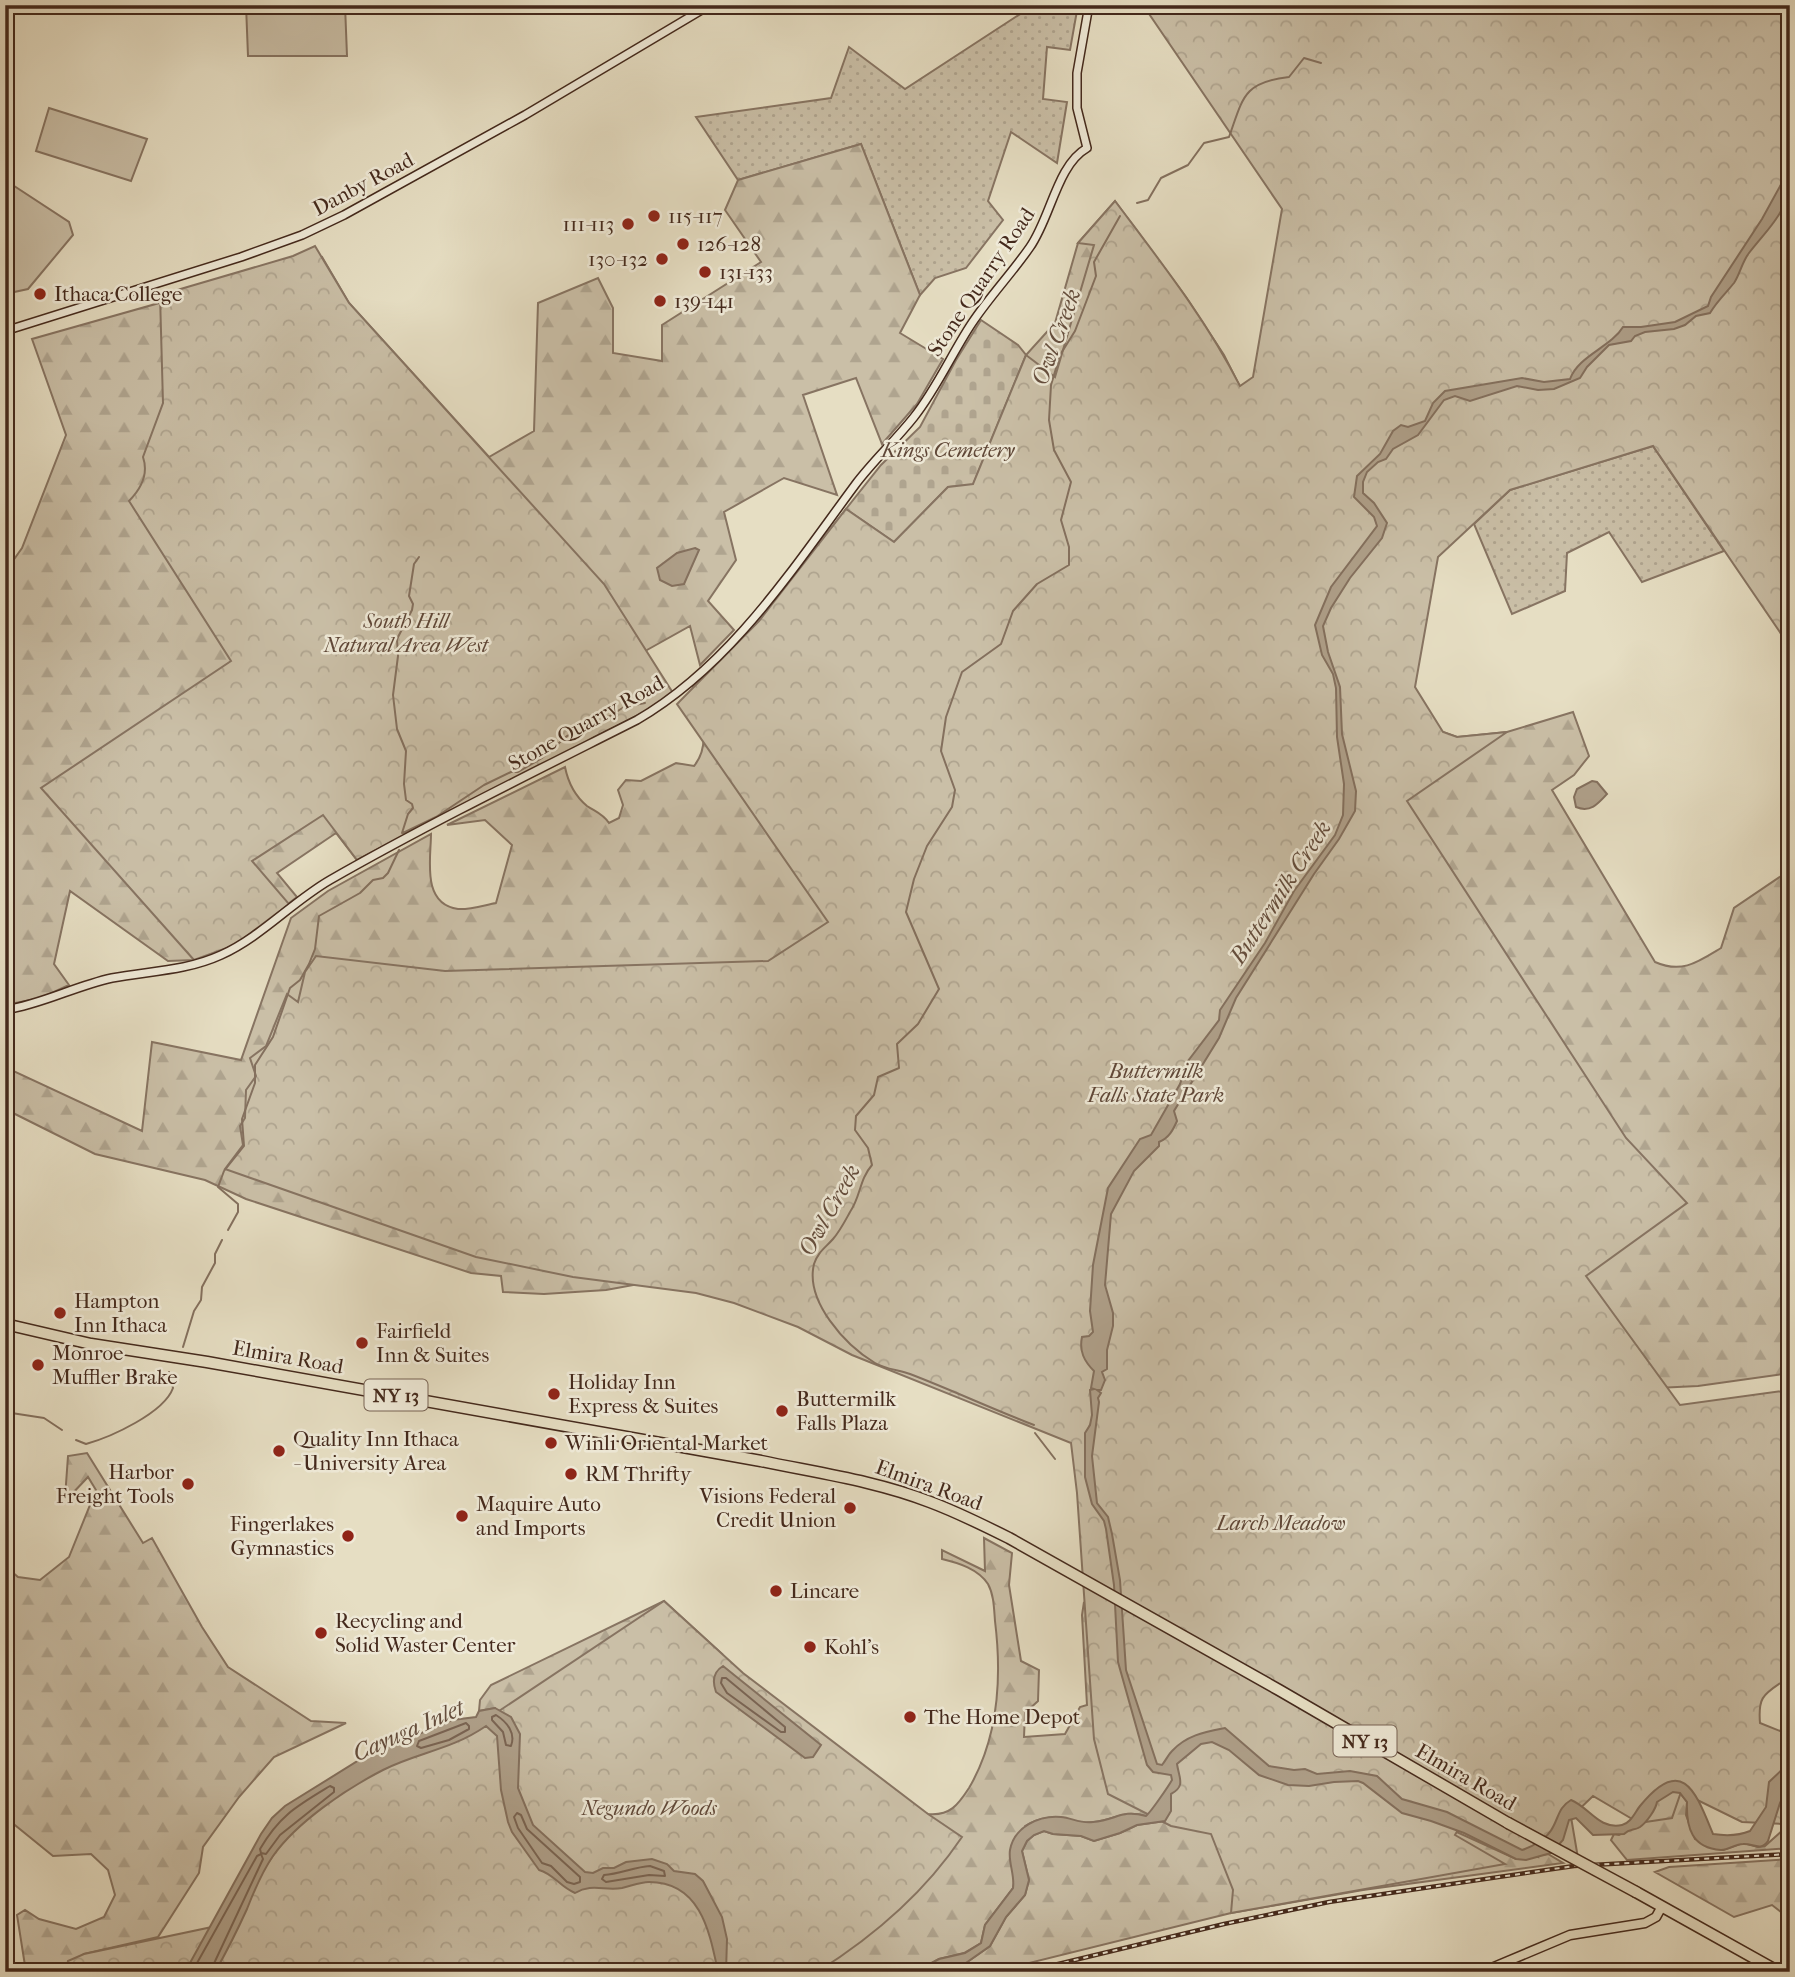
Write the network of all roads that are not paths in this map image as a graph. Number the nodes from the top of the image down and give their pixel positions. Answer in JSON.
{"nodes":[{"id":1,"x":709,"y":5,"type":"edge"},
{"id":2,"x":1089,"y":5,"type":"edge"},
{"id":3,"x":5,"y":331,"type":"edge"},
{"id":4,"x":5,"y":1010,"type":"edge"},
{"id":5,"x":5,"y":1324,"type":"edge"},
{"id":6,"x":1661,"y":1908,"type":"junction"},
{"id":7,"x":1482,"y":1972,"type":"edge"},
{"id":8,"x":1779,"y":1972,"type":"edge"}],
"edges":[{"from":1,"to":3,"type":"street","name":"Danby Road"},
{"from":2,"to":4,"type":"street","name":"Stone Quarry Road"},
{"from":5,"to":6,"type":"highway","name":"Elmira Road","number":"NY 13","bridge":true},
{"from":6,"to":7,"type":"main road"},
{"from":6,"to":8,"type":"highway","name":"Elmira Road","number":"NY 13"}]}
